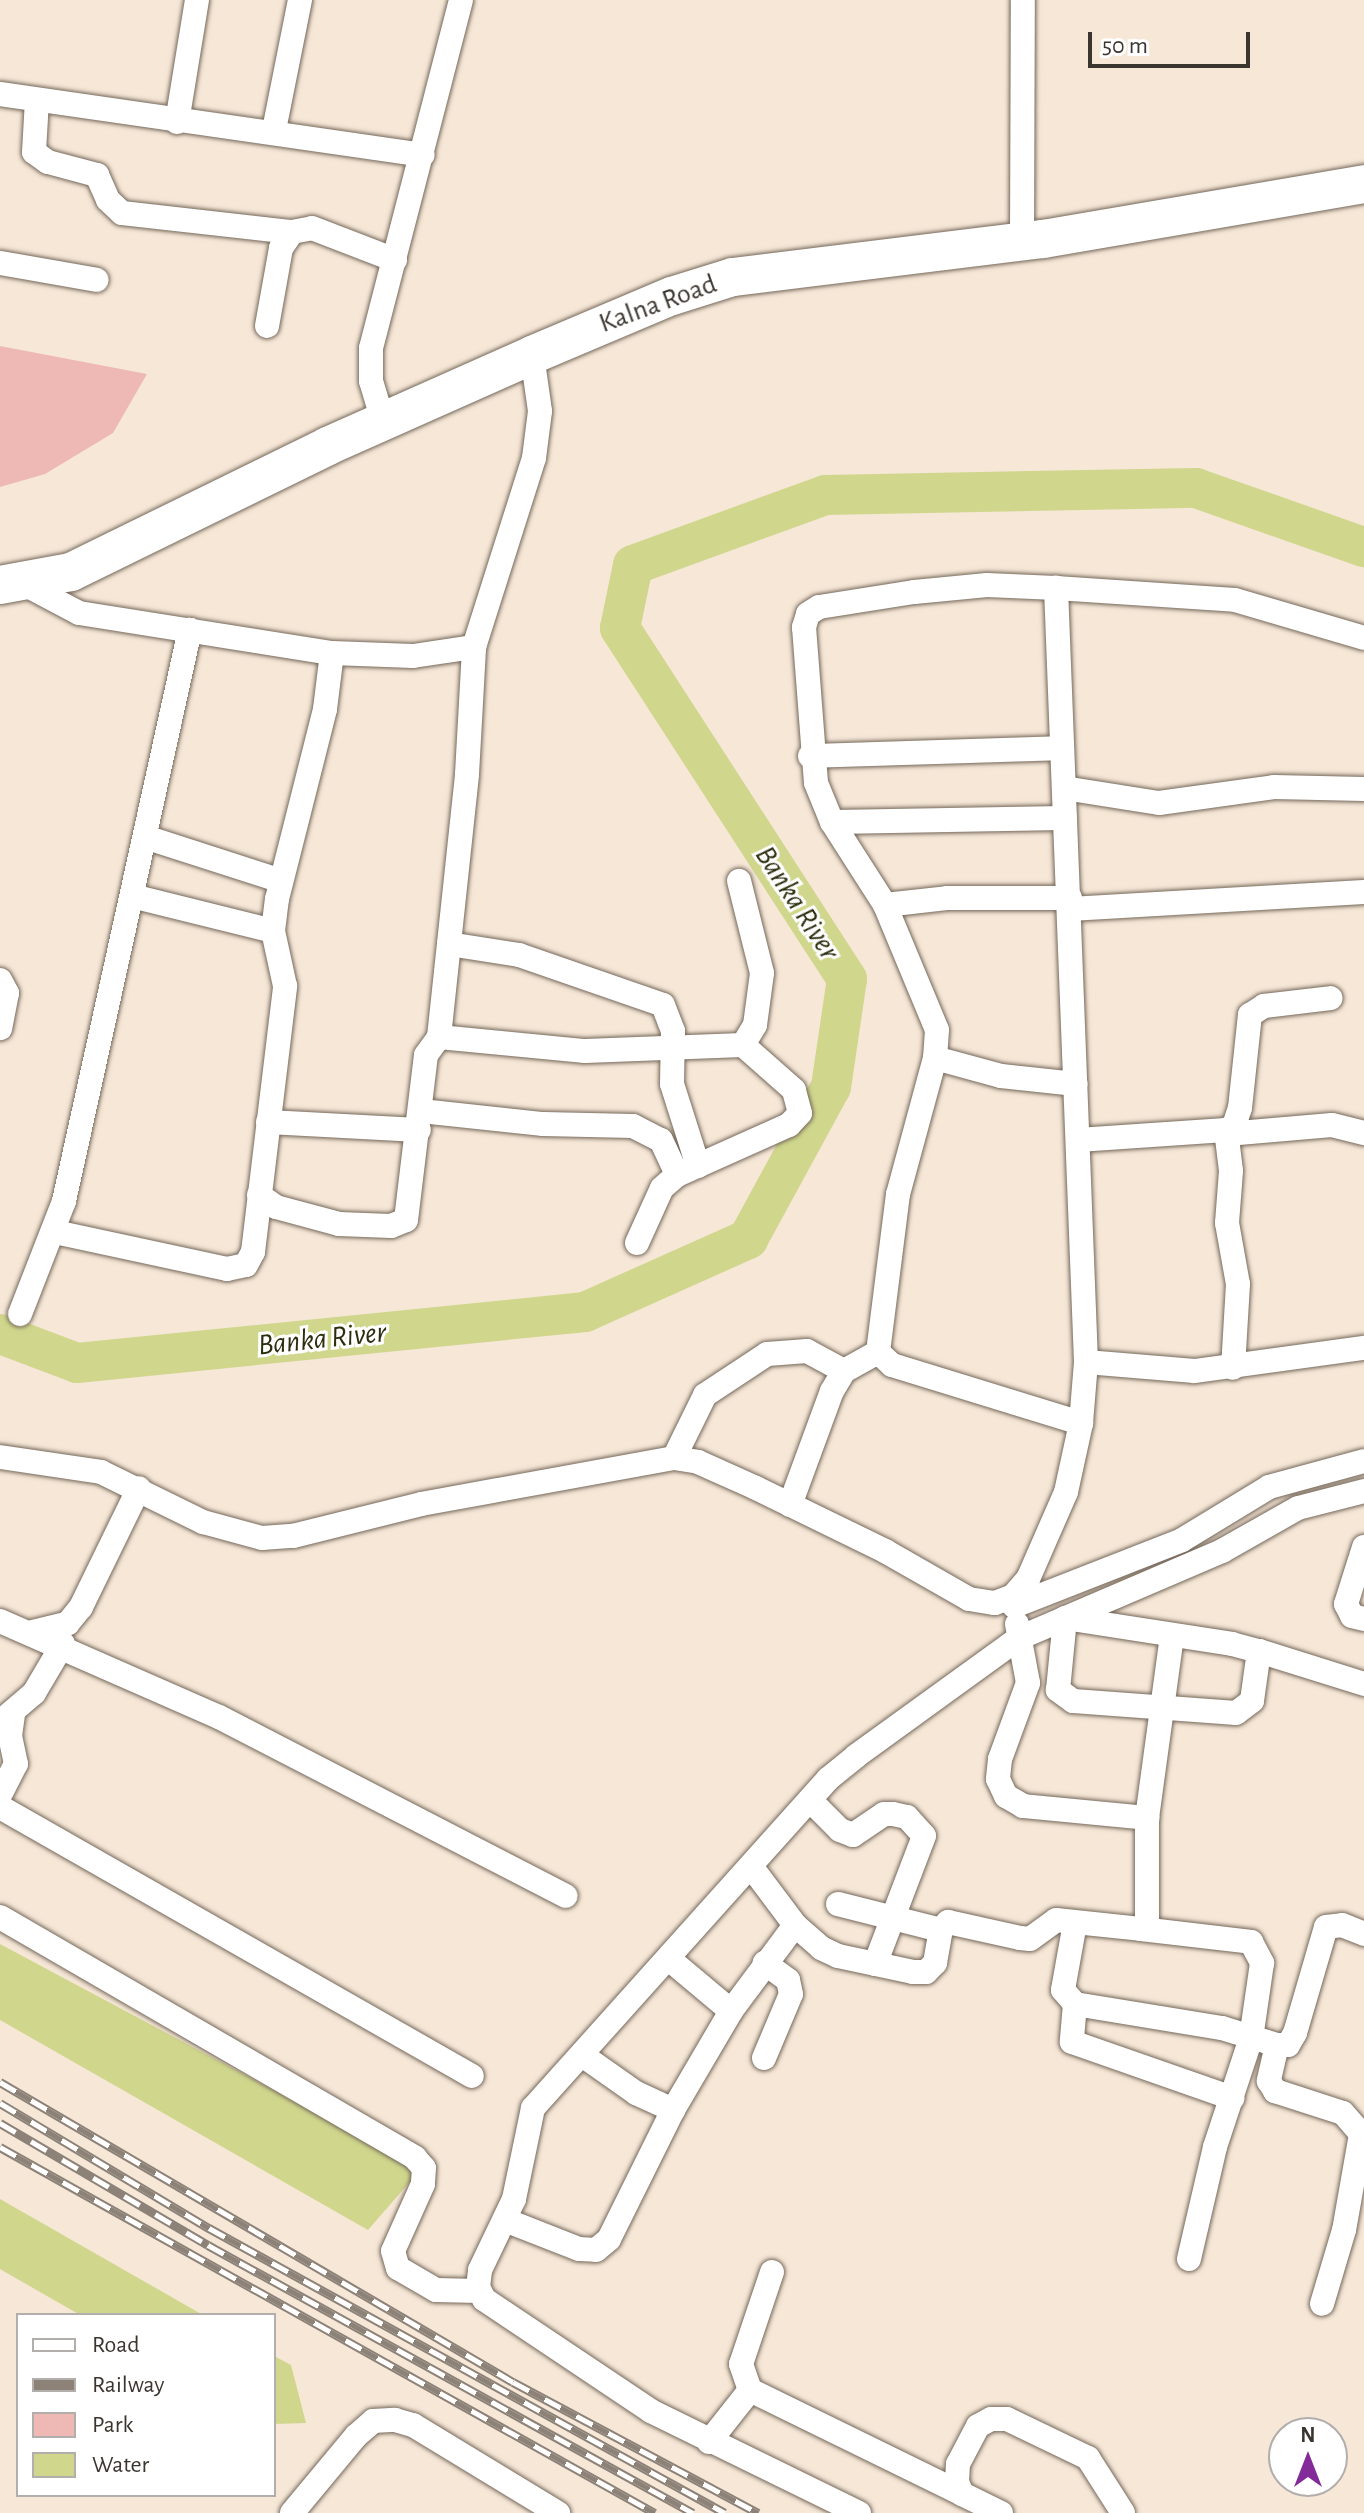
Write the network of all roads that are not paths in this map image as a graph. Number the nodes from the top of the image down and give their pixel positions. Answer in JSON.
{"nodes":[{"id":1,"x":197,"y":0,"type":"edge"},
{"id":2,"x":300,"y":0,"type":"edge"},
{"id":3,"x":461,"y":0,"type":"edge"},
{"id":4,"x":1023,"y":0,"type":"edge"},
{"id":5,"x":0,"y":94,"type":"edge"},
{"id":6,"x":37,"y":100,"type":"junction"},
{"id":7,"x":177,"y":122,"type":"junction"},
{"id":8,"x":274,"y":130,"type":"junction"},
{"id":9,"x":423,"y":155,"type":"junction"},
{"id":10,"x":1364,"y":184,"type":"edge"},
{"id":11,"x":292,"y":232,"type":"junction"},
{"id":12,"x":1022,"y":242,"type":"junction"},
{"id":13,"x":395,"y":260,"type":"junction"},
{"id":14,"x":0,"y":263,"type":"edge"},
{"id":15,"x":97,"y":280,"type":"dead end"},
{"id":16,"x":267,"y":326,"type":"dead end"},
{"id":17,"x":532,"y":355,"type":"junction"},
{"id":18,"x":383,"y":421,"type":"junction"},
{"id":19,"x":12,"y":584,"type":"edge"},
{"id":20,"x":1056,"y":588,"type":"junction"},
{"id":21,"x":190,"y":630,"type":"junction"},
{"id":22,"x":1364,"y":638,"type":"edge"},
{"id":23,"x":474,"y":647,"type":"junction"},
{"id":24,"x":332,"y":653,"type":"junction"},
{"id":25,"x":1062,"y":748,"type":"junction"},
{"id":26,"x":810,"y":756,"type":"junction"},
{"id":27,"x":1064,"y":788,"type":"junction"},
{"id":28,"x":1364,"y":789,"type":"edge"},
{"id":29,"x":1065,"y":818,"type":"junction"},
{"id":30,"x":832,"y":822,"type":"junction"},
{"id":31,"x":145,"y":837,"type":"junction"},
{"id":32,"x":281,"y":881,"type":"junction"},
{"id":33,"x":739,"y":881,"type":"dead end"},
{"id":34,"x":1364,"y":892,"type":"edge"},
{"id":35,"x":132,"y":896,"type":"junction"},
{"id":36,"x":1070,"y":904,"type":"junction"},
{"id":37,"x":885,"y":905,"type":"junction"},
{"id":38,"x":273,"y":931,"type":"junction"},
{"id":39,"x":449,"y":944,"type":"junction"},
{"id":40,"x":0,"y":980,"type":"edge"},
{"id":41,"x":1331,"y":998,"type":"dead end"},
{"id":42,"x":0,"y":1028,"type":"edge"},
{"id":43,"x":439,"y":1037,"type":"junction"},
{"id":44,"x":743,"y":1045,"type":"junction"},
{"id":45,"x":671,"y":1051,"type":"junction"},
{"id":46,"x":935,"y":1058,"type":"junction"},
{"id":47,"x":1076,"y":1084,"type":"junction"},
{"id":48,"x":420,"y":1121,"type":"junction"},
{"id":49,"x":268,"y":1122,"type":"junction"},
{"id":50,"x":1227,"y":1132,"type":"junction"},
{"id":51,"x":1364,"y":1133,"type":"edge"},
{"id":52,"x":1078,"y":1140,"type":"junction"},
{"id":53,"x":688,"y":1170,"type":"junction"},
{"id":54,"x":259,"y":1195,"type":"junction"},
{"id":55,"x":55,"y":1232,"type":"junction"},
{"id":56,"x":637,"y":1243,"type":"dead end"},
{"id":57,"x":20,"y":1314,"type":"dead end"},
{"id":58,"x":1364,"y":1348,"type":"edge"},
{"id":59,"x":878,"y":1352,"type":"junction"},
{"id":60,"x":1086,"y":1362,"type":"junction"},
{"id":61,"x":1233,"y":1368,"type":"junction"},
{"id":62,"x":844,"y":1371,"type":"junction"},
{"id":63,"x":1081,"y":1423,"type":"junction"},
{"id":64,"x":0,"y":1457,"type":"edge"},
{"id":65,"x":674,"y":1458,"type":"junction"},
{"id":66,"x":1364,"y":1461,"type":"edge"},
{"id":67,"x":139,"y":1488,"type":"junction"},
{"id":68,"x":1364,"y":1491,"type":"edge"},
{"id":69,"x":790,"y":1505,"type":"junction"},
{"id":70,"x":1364,"y":1547,"type":"edge"},
{"id":71,"x":1014,"y":1601,"type":"junction"},
{"id":72,"x":1065,"y":1618,"type":"junction"},
{"id":73,"x":1364,"y":1619,"type":"edge"},
{"id":74,"x":0,"y":1621,"type":"edge"},
{"id":75,"x":33,"y":1632,"type":"junction"},
{"id":76,"x":1172,"y":1636,"type":"junction"},
{"id":77,"x":1019,"y":1638,"type":"junction"},
{"id":78,"x":63,"y":1644,"type":"junction"},
{"id":79,"x":1259,"y":1651,"type":"junction"},
{"id":80,"x":1364,"y":1684,"type":"edge"},
{"id":81,"x":1163,"y":1708,"type":"junction"},
{"id":82,"x":7,"y":1719,"type":"edge"},
{"id":83,"x":0,"y":1795,"type":"edge"},
{"id":84,"x":810,"y":1800,"type":"junction"},
{"id":85,"x":0,"y":1807,"type":"edge"},
{"id":86,"x":1147,"y":1818,"type":"junction"},
{"id":87,"x":753,"y":1869,"type":"junction"},
{"id":88,"x":566,"y":1896,"type":"dead end"},
{"id":89,"x":838,"y":1904,"type":"dead end"},
{"id":90,"x":0,"y":1917,"type":"edge"},
{"id":91,"x":892,"y":1917,"type":"junction"},
{"id":92,"x":1075,"y":1923,"type":"junction"},
{"id":93,"x":795,"y":1925,"type":"junction"},
{"id":94,"x":1141,"y":1929,"type":"junction"},
{"id":95,"x":941,"y":1930,"type":"junction"},
{"id":96,"x":1364,"y":1934,"type":"edge"},
{"id":97,"x":669,"y":1959,"type":"junction"},
{"id":98,"x":765,"y":1963,"type":"junction"},
{"id":99,"x":875,"y":1964,"type":"junction"},
{"id":100,"x":1075,"y":2004,"type":"junction"},
{"id":101,"x":731,"y":2011,"type":"junction"},
{"id":102,"x":1251,"y":2038,"type":"junction"},
{"id":103,"x":1277,"y":2045,"type":"junction"},
{"id":104,"x":582,"y":2055,"type":"junction"},
{"id":105,"x":764,"y":2058,"type":"dead end"},
{"id":106,"x":472,"y":2076,"type":"dead end"},
{"id":107,"x":1232,"y":2098,"type":"junction"},
{"id":108,"x":673,"y":2110,"type":"junction"},
{"id":109,"x":505,"y":2220,"type":"junction"},
{"id":110,"x":1189,"y":2259,"type":"dead end"},
{"id":111,"x":772,"y":2272,"type":"dead end"},
{"id":112,"x":479,"y":2291,"type":"junction"},
{"id":113,"x":1322,"y":2304,"type":"dead end"},
{"id":114,"x":750,"y":2390,"type":"junction"},
{"id":115,"x":709,"y":2442,"type":"junction"},
{"id":116,"x":962,"y":2494,"type":"junction"},
{"id":117,"x":292,"y":2513,"type":"edge"},
{"id":118,"x":558,"y":2513,"type":"edge"},
{"id":119,"x":859,"y":2513,"type":"edge"},
{"id":120,"x":1001,"y":2513,"type":"edge"},
{"id":121,"x":1123,"y":2513,"type":"edge"}],
"edges":[{"from":1,"to":7,"type":"street"},
{"from":2,"to":8,"type":"street"},
{"from":3,"to":9,"type":"street"},
{"from":4,"to":12,"type":"street"},
{"from":5,"to":6,"type":"street"},
{"from":6,"to":7,"type":"street"},
{"from":6,"to":11,"type":"street"},
{"from":7,"to":8,"type":"street"},
{"from":8,"to":9,"type":"street"},
{"from":9,"to":13,"type":"street"},
{"from":10,"to":12,"type":"main road","name":"Kalna Road"},
{"from":11,"to":13,"type":"street"},
{"from":11,"to":16,"type":"street"},
{"from":12,"to":17,"type":"main road","name":"Kalna Road"},
{"from":13,"to":18,"type":"street"},
{"from":14,"to":15,"type":"street"},
{"from":17,"to":18,"type":"main road","name":"Kalna Road"},
{"from":17,"to":23,"type":"street"},
{"from":18,"to":19,"type":"main road","name":"Kalna Road"},
{"from":19,"to":21,"type":"street"},
{"from":20,"to":22,"type":"street"},
{"from":20,"to":25,"type":"street"},
{"from":20,"to":26,"type":"street"},
{"from":21,"to":24,"type":"street"},
{"from":21,"to":31,"type":"street"},
{"from":23,"to":24,"type":"street"},
{"from":23,"to":39,"type":"street"},
{"from":24,"to":32,"type":"street"},
{"from":25,"to":26,"type":"street"},
{"from":25,"to":27,"type":"street"},
{"from":26,"to":30,"type":"street"},
{"from":27,"to":28,"type":"street"},
{"from":27,"to":29,"type":"street"},
{"from":29,"to":30,"type":"street"},
{"from":29,"to":36,"type":"street"},
{"from":30,"to":37,"type":"street"},
{"from":31,"to":32,"type":"street"},
{"from":31,"to":35,"type":"street"},
{"from":32,"to":38,"type":"street"},
{"from":33,"to":44,"type":"street"},
{"from":34,"to":36,"type":"street"},
{"from":35,"to":38,"type":"street"},
{"from":35,"to":55,"type":"street"},
{"from":36,"to":37,"type":"street"},
{"from":36,"to":47,"type":"street"},
{"from":37,"to":46,"type":"street"},
{"from":38,"to":49,"type":"street"},
{"from":39,"to":43,"type":"street"},
{"from":39,"to":45,"type":"street"},
{"from":40,"to":42,"type":"street"},
{"from":41,"to":50,"type":"street"},
{"from":43,"to":45,"type":"street"},
{"from":43,"to":48,"type":"street"},
{"from":44,"to":45,"type":"street"},
{"from":44,"to":53,"type":"street"},
{"from":45,"to":53,"type":"street"},
{"from":46,"to":47,"type":"street"},
{"from":46,"to":59,"type":"street"},
{"from":47,"to":52,"type":"street"},
{"from":48,"to":49,"type":"street"},
{"from":48,"to":53,"type":"street"},
{"from":48,"to":54,"type":"street"},
{"from":49,"to":54,"type":"street"},
{"from":50,"to":51,"type":"street"},
{"from":50,"to":52,"type":"street"},
{"from":50,"to":61,"type":"street"},
{"from":52,"to":60,"type":"street"},
{"from":53,"to":56,"type":"street"},
{"from":54,"to":55,"type":"street"},
{"from":55,"to":57,"type":"street"},
{"from":58,"to":61,"type":"street"},
{"from":59,"to":62,"type":"street"},
{"from":59,"to":63,"type":"street"},
{"from":60,"to":61,"type":"street"},
{"from":60,"to":63,"type":"street"},
{"from":62,"to":65,"type":"street"},
{"from":62,"to":69,"type":"street"},
{"from":63,"to":71,"type":"street"},
{"from":64,"to":67,"type":"street"},
{"from":65,"to":67,"type":"street"},
{"from":65,"to":69,"type":"street"},
{"from":66,"to":71,"type":"street"},
{"from":67,"to":75,"type":"street"},
{"from":68,"to":72,"type":"street"},
{"from":69,"to":71,"type":"street"},
{"from":70,"to":73,"type":"street"},
{"from":71,"to":77,"type":"street"},
{"from":72,"to":76,"type":"street"},
{"from":72,"to":77,"type":"street"},
{"from":72,"to":81,"type":"street"},
{"from":74,"to":75,"type":"street"},
{"from":75,"to":78,"type":"street"},
{"from":76,"to":79,"type":"street"},
{"from":76,"to":81,"type":"street"},
{"from":77,"to":84,"type":"street"},
{"from":77,"to":86,"type":"street"},
{"from":78,"to":82,"type":"street"},
{"from":78,"to":88,"type":"street"},
{"from":79,"to":80,"type":"street"},
{"from":79,"to":81,"type":"street"},
{"from":81,"to":86,"type":"street"},
{"from":82,"to":83,"type":"street"},
{"from":84,"to":87,"type":"street"},
{"from":84,"to":91,"type":"street"},
{"from":85,"to":106,"type":"street"},
{"from":86,"to":94,"type":"street"},
{"from":87,"to":93,"type":"street"},
{"from":87,"to":97,"type":"street"},
{"from":89,"to":91,"type":"street"},
{"from":90,"to":112,"type":"street"},
{"from":91,"to":95,"type":"street"},
{"from":91,"to":99,"type":"street"},
{"from":92,"to":94,"type":"street"},
{"from":92,"to":95,"type":"street"},
{"from":92,"to":100,"type":"street"},
{"from":93,"to":98,"type":"street"},
{"from":93,"to":99,"type":"street"},
{"from":94,"to":102,"type":"street"},
{"from":95,"to":99,"type":"street"},
{"from":96,"to":103,"type":"street"},
{"from":97,"to":101,"type":"street"},
{"from":97,"to":104,"type":"street"},
{"from":98,"to":101,"type":"street"},
{"from":98,"to":105,"type":"street"},
{"from":100,"to":102,"type":"street"},
{"from":100,"to":107,"type":"street"},
{"from":101,"to":108,"type":"street"},
{"from":102,"to":103,"type":"street"},
{"from":102,"to":107,"type":"street"},
{"from":103,"to":113,"type":"street"},
{"from":104,"to":108,"type":"street"},
{"from":104,"to":109,"type":"street"},
{"from":107,"to":110,"type":"street"},
{"from":108,"to":109,"type":"street"},
{"from":109,"to":112,"type":"street"},
{"from":111,"to":114,"type":"street"},
{"from":112,"to":115,"type":"street"},
{"from":114,"to":115,"type":"street"},
{"from":114,"to":116,"type":"street"},
{"from":115,"to":119,"type":"street"},
{"from":116,"to":120,"type":"street"},
{"from":116,"to":121,"type":"street"},
{"from":117,"to":118,"type":"street"}]}
